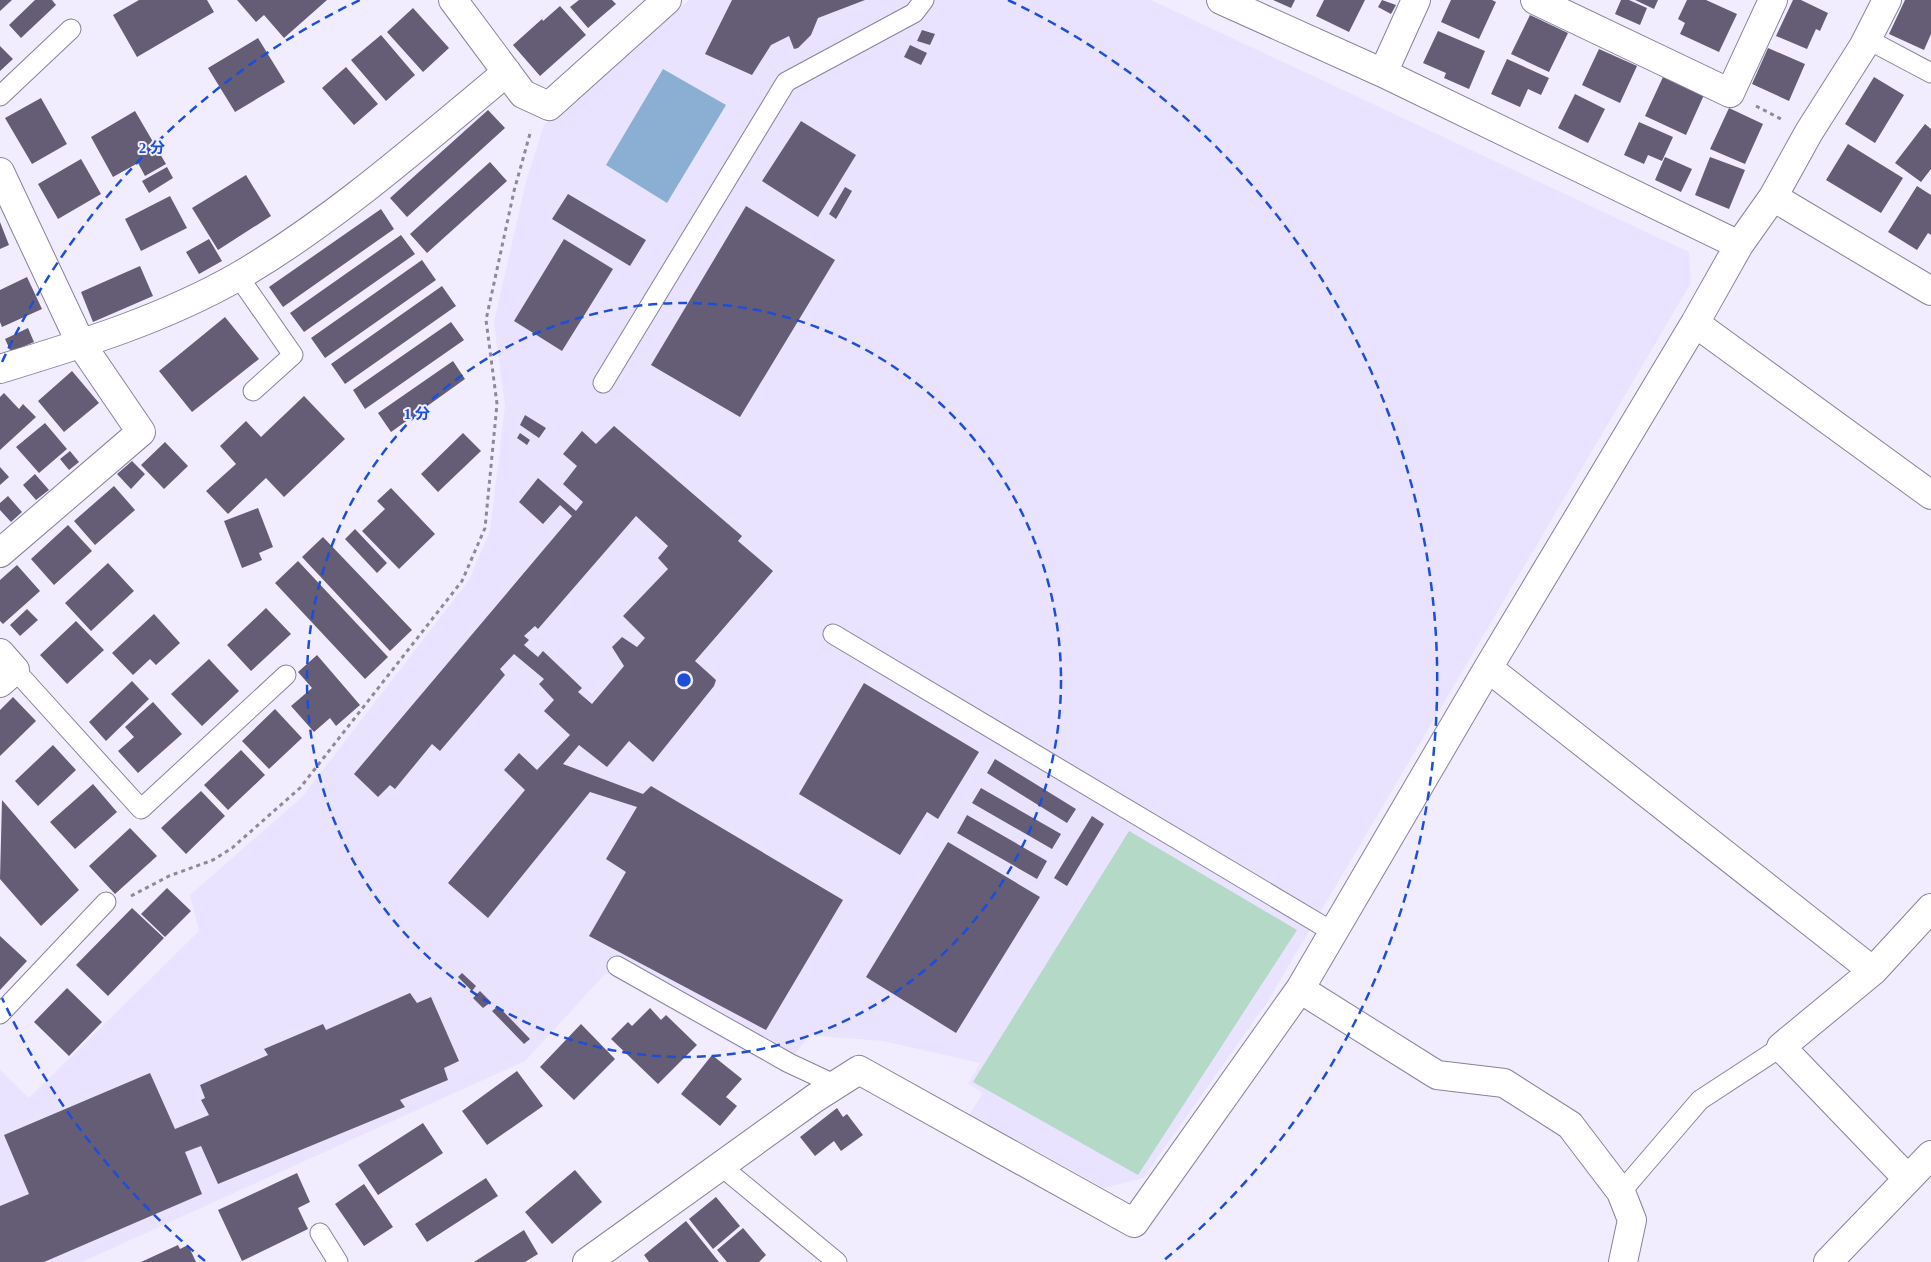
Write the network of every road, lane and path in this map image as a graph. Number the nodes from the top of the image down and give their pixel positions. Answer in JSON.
{"nodes":[{"id":1,"x":453,"y":0,"type":"edge"},
{"id":2,"x":668,"y":0,"type":"edge"},
{"id":3,"x":924,"y":0,"type":"edge"},
{"id":4,"x":1221,"y":0,"type":"edge"},
{"id":5,"x":1416,"y":0,"type":"edge"},
{"id":6,"x":1535,"y":0,"type":"edge"},
{"id":7,"x":1773,"y":0,"type":"edge"},
{"id":8,"x":1887,"y":0,"type":"edge"},
{"id":9,"x":1580,"y":10,"type":"edge"},
{"id":10,"x":71,"y":29,"type":"dead end"},
{"id":11,"x":1867,"y":39,"type":"junction"},
{"id":12,"x":506,"y":72,"type":"junction"},
{"id":13,"x":1931,"y":73,"type":"edge"},
{"id":14,"x":1383,"y":74,"type":"junction"},
{"id":15,"x":1730,"y":93,"type":"junction"},
{"id":16,"x":0,"y":96,"type":"edge"},
{"id":17,"x":549,"y":106,"type":"junction"},
{"id":18,"x":1809,"y":132,"type":"junction"},
{"id":19,"x":0,"y":172,"type":"edge"},
{"id":20,"x":1773,"y":197,"type":"junction"},
{"id":21,"x":1739,"y":245,"type":"junction"},
{"id":22,"x":238,"y":276,"type":"junction"},
{"id":23,"x":1931,"y":291,"type":"edge"},
{"id":24,"x":1694,"y":324,"type":"junction"},
{"id":25,"x":81,"y":344,"type":"junction"},
{"id":26,"x":0,"y":369,"type":"edge"},
{"id":27,"x":603,"y":383,"type":"dead end"},
{"id":28,"x":252,"y":391,"type":"dead end"},
{"id":29,"x":1931,"y":495,"type":"edge"},
{"id":30,"x":0,"y":553,"type":"edge"},
{"id":31,"x":833,"y":634,"type":"dead end"},
{"id":32,"x":1488,"y":668,"type":"junction"},
{"id":33,"x":5,"y":669,"type":"edge"},
{"id":34,"x":286,"y":675,"type":"dead end"},
{"id":35,"x":106,"y":902,"type":"joint"},
{"id":36,"x":1931,"y":908,"type":"edge"},
{"id":37,"x":1333,"y":932,"type":"junction"},
{"id":38,"x":618,"y":966,"type":"dead end"},
{"id":39,"x":1873,"y":971,"type":"junction"},
{"id":40,"x":1300,"y":989,"type":"junction"},
{"id":41,"x":0,"y":1014,"type":"edge"},
{"id":42,"x":1781,"y":1047,"type":"junction"},
{"id":43,"x":836,"y":1085,"type":"junction"},
{"id":44,"x":1931,"y":1155,"type":"edge"},
{"id":45,"x":722,"y":1166,"type":"junction"},
{"id":46,"x":1907,"y":1178,"type":"junction"},
{"id":47,"x":1621,"y":1192,"type":"junction"},
{"id":48,"x":320,"y":1233,"type":"dead end"},
{"id":49,"x":338,"y":1262,"type":"edge"},
{"id":50,"x":587,"y":1262,"type":"edge"},
{"id":51,"x":837,"y":1262,"type":"edge"},
{"id":52,"x":1623,"y":1262,"type":"edge"},
{"id":53,"x":1828,"y":1262,"type":"edge"}],
"edges":[{"from":1,"to":12,"type":"street"},
{"from":2,"to":17,"type":"street"},
{"from":3,"to":27,"type":"lane"},
{"from":4,"to":14,"type":"street"},
{"from":5,"to":14,"type":"street"},
{"from":6,"to":9,"type":"street"},
{"from":7,"to":15,"type":"street"},
{"from":8,"to":11,"type":"street"},
{"from":9,"to":15,"type":"street"},
{"from":10,"to":16,"type":"lane"},
{"from":11,"to":13,"type":"lane"},
{"from":11,"to":18,"type":"street"},
{"from":12,"to":17,"type":"street"},
{"from":12,"to":22,"type":"street"},
{"from":14,"to":21,"type":"street"},
{"from":15,"to":18,"type":"path"},
{"from":17,"to":35,"type":"path"},
{"from":18,"to":20,"type":"street"},
{"from":19,"to":25,"type":"street"},
{"from":20,"to":21,"type":"street"},
{"from":20,"to":23,"type":"street"},
{"from":21,"to":24,"type":"street"},
{"from":22,"to":25,"type":"street"},
{"from":22,"to":28,"type":"lane"},
{"from":24,"to":29,"type":"street"},
{"from":24,"to":32,"type":"street"},
{"from":25,"to":26,"type":"street"},
{"from":25,"to":30,"type":"street"},
{"from":31,"to":37,"type":"lane"},
{"from":32,"to":37,"type":"street"},
{"from":32,"to":39,"type":"street"},
{"from":33,"to":34,"type":"lane"},
{"from":35,"to":41,"type":"lane"},
{"from":36,"to":39,"type":"street"},
{"from":37,"to":40,"type":"street"},
{"from":38,"to":43,"type":"lane"},
{"from":39,"to":42,"type":"street"},
{"from":40,"to":43,"type":"street"},
{"from":40,"to":47,"type":"street"},
{"from":42,"to":46,"type":"street"},
{"from":42,"to":47,"type":"lane"},
{"from":43,"to":45,"type":"street"},
{"from":44,"to":46,"type":"street"},
{"from":45,"to":50,"type":"street"},
{"from":45,"to":51,"type":"lane"},
{"from":46,"to":53,"type":"street"},
{"from":47,"to":52,"type":"street"},
{"from":48,"to":49,"type":"lane"}]}
